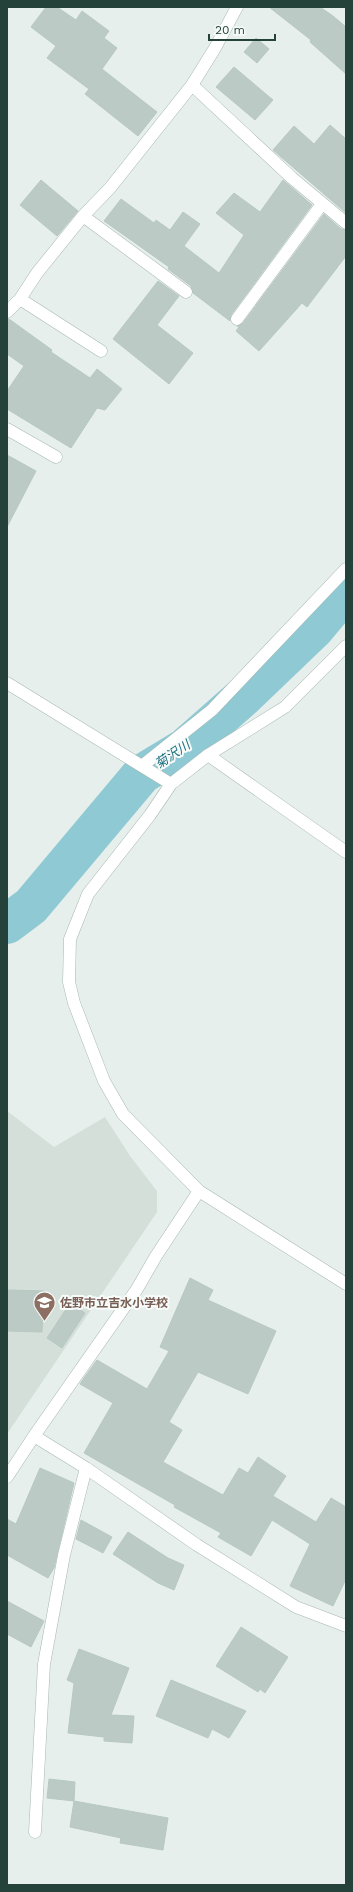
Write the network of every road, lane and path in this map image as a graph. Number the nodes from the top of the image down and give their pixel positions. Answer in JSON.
{"nodes":[{"id":1,"x":237,"y":7,"type":"edge"},
{"id":2,"x":192,"y":85,"type":"junction"},
{"id":3,"x":322,"y":204,"type":"junction"},
{"id":4,"x":83,"y":216,"type":"junction"},
{"id":5,"x":346,"y":224,"type":"edge"},
{"id":6,"x":186,"y":292,"type":"dead end"},
{"id":7,"x":20,"y":299,"type":"junction"},
{"id":8,"x":7,"y":312,"type":"edge"},
{"id":9,"x":237,"y":320,"type":"dead end"},
{"id":10,"x":101,"y":351,"type":"dead end"},
{"id":11,"x":7,"y":429,"type":"edge"},
{"id":12,"x":56,"y":456,"type":"dead end"},
{"id":13,"x":346,"y":569,"type":"edge"},
{"id":14,"x":346,"y":646,"type":"edge"},
{"id":15,"x":7,"y":683,"type":"edge"},
{"id":16,"x":208,"y":755,"type":"junction"},
{"id":17,"x":142,"y":766,"type":"junction"},
{"id":18,"x":170,"y":784,"type":"junction"},
{"id":19,"x":346,"y":852,"type":"edge"},
{"id":20,"x":199,"y":1191,"type":"junction"},
{"id":21,"x":346,"y":1284,"type":"edge"},
{"id":22,"x":34,"y":1436,"type":"junction"},
{"id":23,"x":86,"y":1468,"type":"junction"},
{"id":24,"x":7,"y":1477,"type":"edge"},
{"id":25,"x":346,"y":1626,"type":"edge"},
{"id":26,"x":35,"y":1832,"type":"dead end"}],
"edges":[{"from":1,"to":2,"type":"street"},
{"from":2,"to":3,"type":"street"},
{"from":2,"to":4,"type":"street"},
{"from":3,"to":5,"type":"street"},
{"from":3,"to":9,"type":"street"},
{"from":4,"to":6,"type":"street"},
{"from":4,"to":7,"type":"street"},
{"from":7,"to":8,"type":"street"},
{"from":7,"to":10,"type":"street"},
{"from":11,"to":12,"type":"street"},
{"from":13,"to":17,"type":"street"},
{"from":14,"to":16,"type":"street"},
{"from":15,"to":17,"type":"street"},
{"from":16,"to":18,"type":"street"},
{"from":16,"to":19,"type":"street"},
{"from":17,"to":18,"type":"street"},
{"from":18,"to":20,"type":"street"},
{"from":20,"to":21,"type":"street"},
{"from":20,"to":22,"type":"street"},
{"from":22,"to":23,"type":"street"},
{"from":22,"to":24,"type":"street"},
{"from":23,"to":25,"type":"street"},
{"from":23,"to":26,"type":"street"}]}
